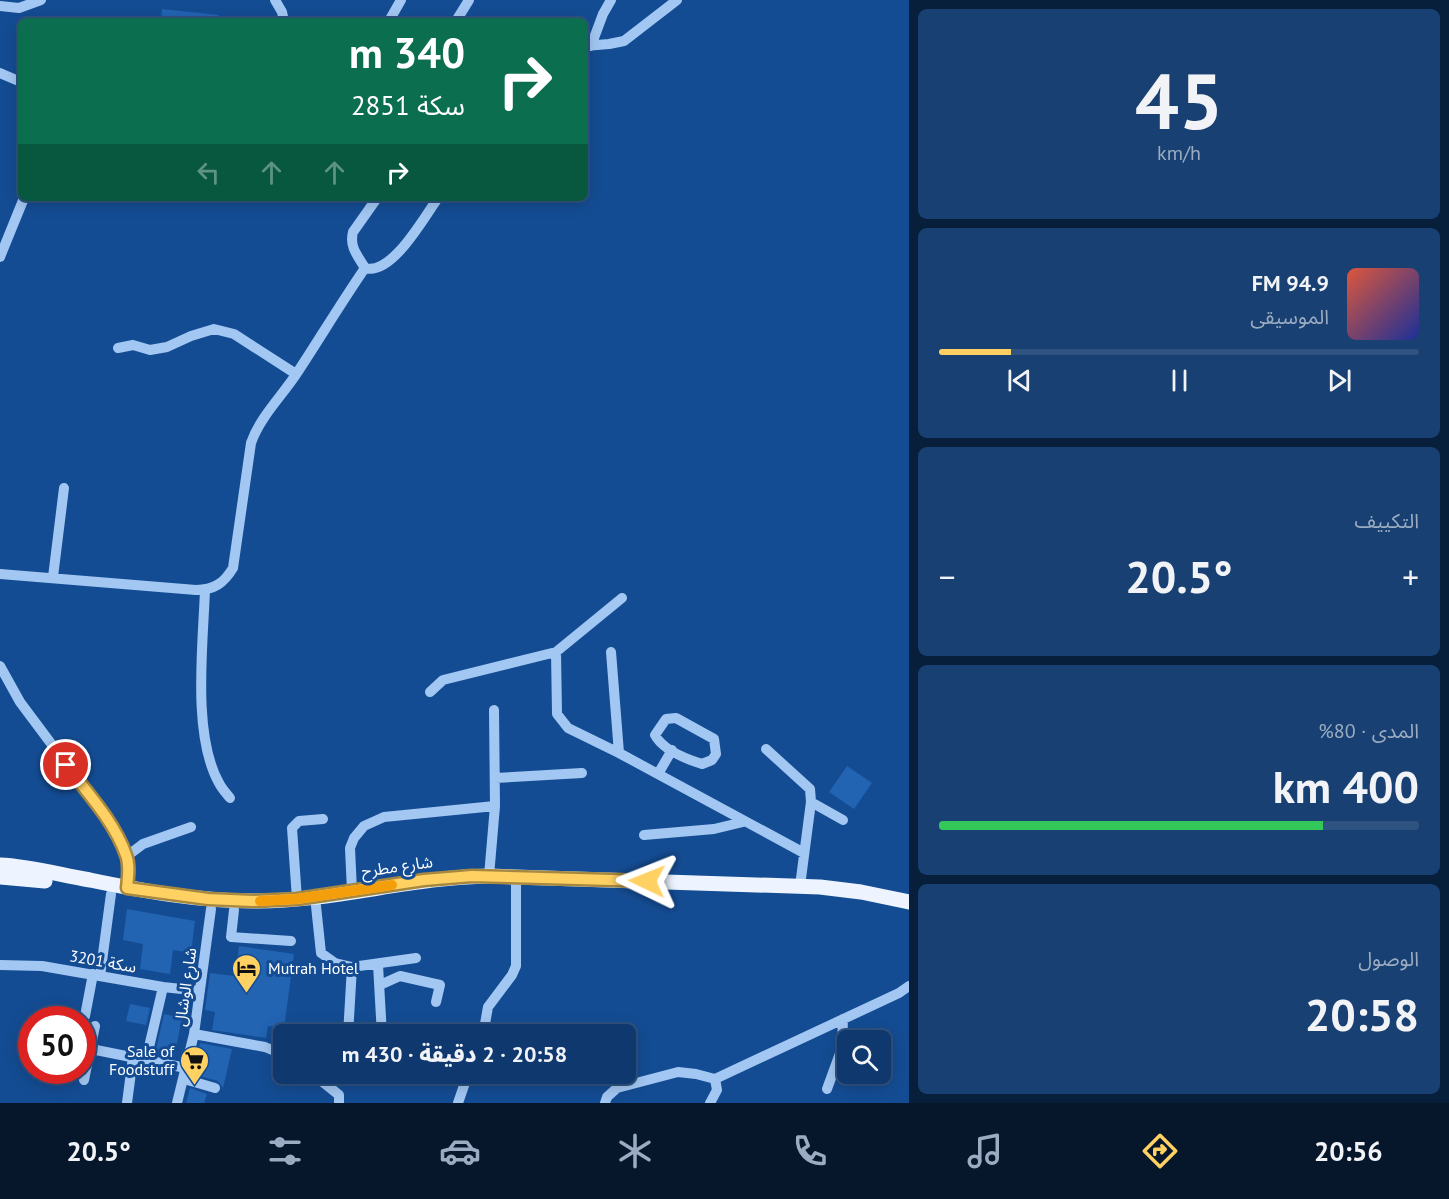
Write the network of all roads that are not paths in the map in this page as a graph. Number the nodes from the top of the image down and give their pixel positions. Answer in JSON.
{"nodes":[{"id":1,"x":275,"y":0,"type":"edge"},
{"id":2,"x":401,"y":0,"type":"edge"},
{"id":3,"x":469,"y":0,"type":"edge"},
{"id":4,"x":611,"y":0,"type":"edge"},
{"id":5,"x":676,"y":0,"type":"edge"},
{"id":6,"x":37,"y":1,"type":"edge"},
{"id":7,"x":0,"y":6,"type":"edge"},
{"id":8,"x":283,"y":18,"type":"edge"},
{"id":9,"x":391,"y":18,"type":"edge"},
{"id":10,"x":458,"y":18,"type":"edge"},
{"id":11,"x":588,"y":46,"type":"edge"},
{"id":12,"x":0,"y":73,"type":"edge"},
{"id":13,"x":18,"y":81,"type":"edge"},
{"id":14,"x":23,"y":201,"type":"edge"},
{"id":15,"x":375,"y":201,"type":"edge"},
{"id":16,"x":436,"y":201,"type":"edge"},
{"id":17,"x":0,"y":257,"type":"edge"},
{"id":18,"x":365,"y":268,"type":"junction"},
{"id":19,"x":118,"y":348,"type":"dead end"},
{"id":20,"x":296,"y":374,"type":"junction"},
{"id":21,"x":64,"y":488,"type":"dead end"},
{"id":22,"x":0,"y":574,"type":"edge"},
{"id":23,"x":53,"y":577,"type":"junction"},
{"id":24,"x":204,"y":590,"type":"junction"},
{"id":25,"x":622,"y":598,"type":"dead end"},
{"id":26,"x":611,"y":651,"type":"dead end"},
{"id":27,"x":556,"y":652,"type":"junction"},
{"id":28,"x":0,"y":666,"type":"edge"},
{"id":29,"x":430,"y":692,"type":"dead end"},
{"id":30,"x":494,"y":710,"type":"dead end"},
{"id":31,"x":766,"y":749,"type":"dead end"},
{"id":32,"x":672,"y":750,"type":"junction"},
{"id":33,"x":618,"y":753,"type":"junction"},
{"id":34,"x":582,"y":773,"type":"dead end"},
{"id":35,"x":658,"y":774,"type":"junction"},
{"id":36,"x":495,"y":778,"type":"junction"},
{"id":37,"x":230,"y":798,"type":"dead end"},
{"id":38,"x":811,"y":802,"type":"junction"},
{"id":39,"x":495,"y":806,"type":"junction"},
{"id":40,"x":323,"y":819,"type":"dead end"},
{"id":41,"x":843,"y":820,"type":"dead end"},
{"id":42,"x":743,"y":822,"type":"junction"},
{"id":43,"x":190,"y":827,"type":"dead end"},
{"id":44,"x":644,"y":835,"type":"dead end"},
{"id":45,"x":804,"y":853,"type":"junction"},
{"id":46,"x":127,"y":856,"type":"junction"},
{"id":47,"x":0,"y":865,"type":"edge"},
{"id":48,"x":489,"y":876,"type":"junction"},
{"id":49,"x":0,"y":877,"type":"edge"},
{"id":50,"x":516,"y":885,"type":"junction"},
{"id":51,"x":800,"y":886,"type":"junction"},
{"id":52,"x":127,"y":888,"type":"junction"},
{"id":53,"x":352,"y":891,"type":"junction"},
{"id":54,"x":111,"y":894,"type":"junction"},
{"id":55,"x":297,"y":899,"type":"junction"},
{"id":56,"x":909,"y":902,"type":"edge"},
{"id":57,"x":316,"y":906,"type":"junction"},
{"id":58,"x":211,"y":909,"type":"junction"},
{"id":59,"x":234,"y":910,"type":"junction"},
{"id":60,"x":909,"y":911,"type":"edge"},
{"id":61,"x":291,"y":941,"type":"dead end"},
{"id":62,"x":416,"y":958,"type":"dead end"},
{"id":63,"x":0,"y":965,"type":"edge"},
{"id":64,"x":378,"y":965,"type":"junction"},
{"id":65,"x":352,"y":967,"type":"junction"},
{"id":66,"x":96,"y":975,"type":"junction"},
{"id":67,"x":380,"y":985,"type":"junction"},
{"id":68,"x":909,"y":986,"type":"edge"},
{"id":69,"x":163,"y":987,"type":"junction"},
{"id":70,"x":200,"y":991,"type":"junction"},
{"id":71,"x":436,"y":1002,"type":"dead end"},
{"id":72,"x":88,"y":1006,"type":"edge"},
{"id":73,"x":843,"y":1019,"type":"junction"},
{"id":74,"x":349,"y":1024,"type":"edge"},
{"id":75,"x":382,"y":1024,"type":"edge"},
{"id":76,"x":485,"y":1024,"type":"edge"},
{"id":77,"x":194,"y":1034,"type":"junction"},
{"id":78,"x":96,"y":1050,"type":"edge"},
{"id":79,"x":273,"y":1050,"type":"edge"},
{"id":80,"x":133,"y":1057,"type":"junction"},
{"id":81,"x":146,"y":1060,"type":"junction"},
{"id":82,"x":185,"y":1074,"type":"junction"},
{"id":83,"x":715,"y":1079,"type":"junction"},
{"id":84,"x":325,"y":1084,"type":"edge"},
{"id":85,"x":465,"y":1084,"type":"edge"},
{"id":86,"x":215,"y":1088,"type":"dead end"},
{"id":87,"x":827,"y":1089,"type":"dead end"},
{"id":88,"x":127,"y":1103,"type":"edge"},
{"id":89,"x":177,"y":1103,"type":"edge"},
{"id":90,"x":339,"y":1103,"type":"edge"},
{"id":91,"x":458,"y":1103,"type":"edge"},
{"id":92,"x":604,"y":1103,"type":"edge"},
{"id":93,"x":710,"y":1103,"type":"edge"}],
"edges":[{"from":1,"to":8,"type":"street"},
{"from":2,"to":9,"type":"street"},
{"from":3,"to":10,"type":"street"},
{"from":4,"to":11,"type":"street"},
{"from":5,"to":11,"type":"street"},
{"from":6,"to":7,"type":"street"},
{"from":12,"to":13,"type":"street"},
{"from":14,"to":17,"type":"street"},
{"from":15,"to":18,"type":"street"},
{"from":16,"to":18,"type":"street"},
{"from":18,"to":20,"type":"street"},
{"from":19,"to":20,"type":"street"},
{"from":20,"to":24,"type":"street"},
{"from":21,"to":23,"type":"street"},
{"from":22,"to":23,"type":"street"},
{"from":23,"to":24,"type":"street"},
{"from":24,"to":37,"type":"street"},
{"from":25,"to":27,"type":"street"},
{"from":26,"to":33,"type":"street"},
{"from":27,"to":29,"type":"street"},
{"from":27,"to":33,"type":"street"},
{"from":28,"to":46,"type":"street"},
{"from":30,"to":36,"type":"street"},
{"from":31,"to":38,"type":"street"},
{"from":32,"to":32,"type":"street"},
{"from":32,"to":35,"type":"street"},
{"from":33,"to":35,"type":"street"},
{"from":34,"to":36,"type":"street"},
{"from":35,"to":42,"type":"street"},
{"from":36,"to":39,"type":"street"},
{"from":38,"to":41,"type":"street"},
{"from":38,"to":45,"type":"street"},
{"from":39,"to":48,"type":"street"},
{"from":39,"to":53,"type":"street"},
{"from":40,"to":55,"type":"street"},
{"from":42,"to":44,"type":"street"},
{"from":42,"to":45,"type":"street"},
{"from":43,"to":46,"type":"street"},
{"from":45,"to":51,"type":"street"},
{"from":46,"to":52,"type":"street"},
{"from":47,"to":52,"type":"main road","name":"شارع مطرح"},
{"from":48,"to":51,"type":"main road","name":"شارع مطرح"},
{"from":48,"to":53,"type":"main road","name":"شارع مطرح"},
{"from":49,"to":54,"type":"main road","name":"شارع مطرح"},
{"from":50,"to":57,"type":"main road","name":"شارع مطرح"},
{"from":50,"to":60,"type":"main road","name":"شارع مطرح"},
{"from":50,"to":76,"type":"street"},
{"from":51,"to":56,"type":"main road","name":"شارع مطرح"},
{"from":52,"to":55,"type":"main road","name":"شارع مطرح"},
{"from":53,"to":55,"type":"main road","name":"شارع مطرح"},
{"from":54,"to":58,"type":"main road","name":"شارع مطرح"},
{"from":54,"to":66,"type":"street"},
{"from":57,"to":59,"type":"main road","name":"شارع مطرح"},
{"from":57,"to":65,"type":"street"},
{"from":58,"to":59,"type":"main road","name":"شارع مطرح"},
{"from":58,"to":70,"type":"street","name":"شارع الوشال"},
{"from":59,"to":61,"type":"street"},
{"from":62,"to":64,"type":"street"},
{"from":63,"to":66,"type":"street","name":"سكة 3201"},
{"from":64,"to":65,"type":"street"},
{"from":64,"to":67,"type":"street"},
{"from":65,"to":74,"type":"street"},
{"from":66,"to":69,"type":"street","name":"سكة 3201"},
{"from":66,"to":72,"type":"street"},
{"from":67,"to":71,"type":"street"},
{"from":67,"to":75,"type":"street"},
{"from":68,"to":73,"type":"street"},
{"from":69,"to":70,"type":"street","name":"سكة 3201"},
{"from":69,"to":81,"type":"street"},
{"from":70,"to":77,"type":"street","name":"شارع الوشال"},
{"from":73,"to":83,"type":"street"},
{"from":73,"to":87,"type":"street"},
{"from":77,"to":79,"type":"street"},
{"from":77,"to":82,"type":"street","name":"شارع الوشال"},
{"from":78,"to":80,"type":"street"},
{"from":80,"to":81,"type":"street"},
{"from":80,"to":88,"type":"street"},
{"from":81,"to":82,"type":"street"},
{"from":82,"to":86,"type":"street"},
{"from":82,"to":89,"type":"street","name":"شارع الوشال"},
{"from":83,"to":92,"type":"street"},
{"from":83,"to":93,"type":"street"},
{"from":84,"to":90,"type":"street"},
{"from":85,"to":91,"type":"street"}]}
